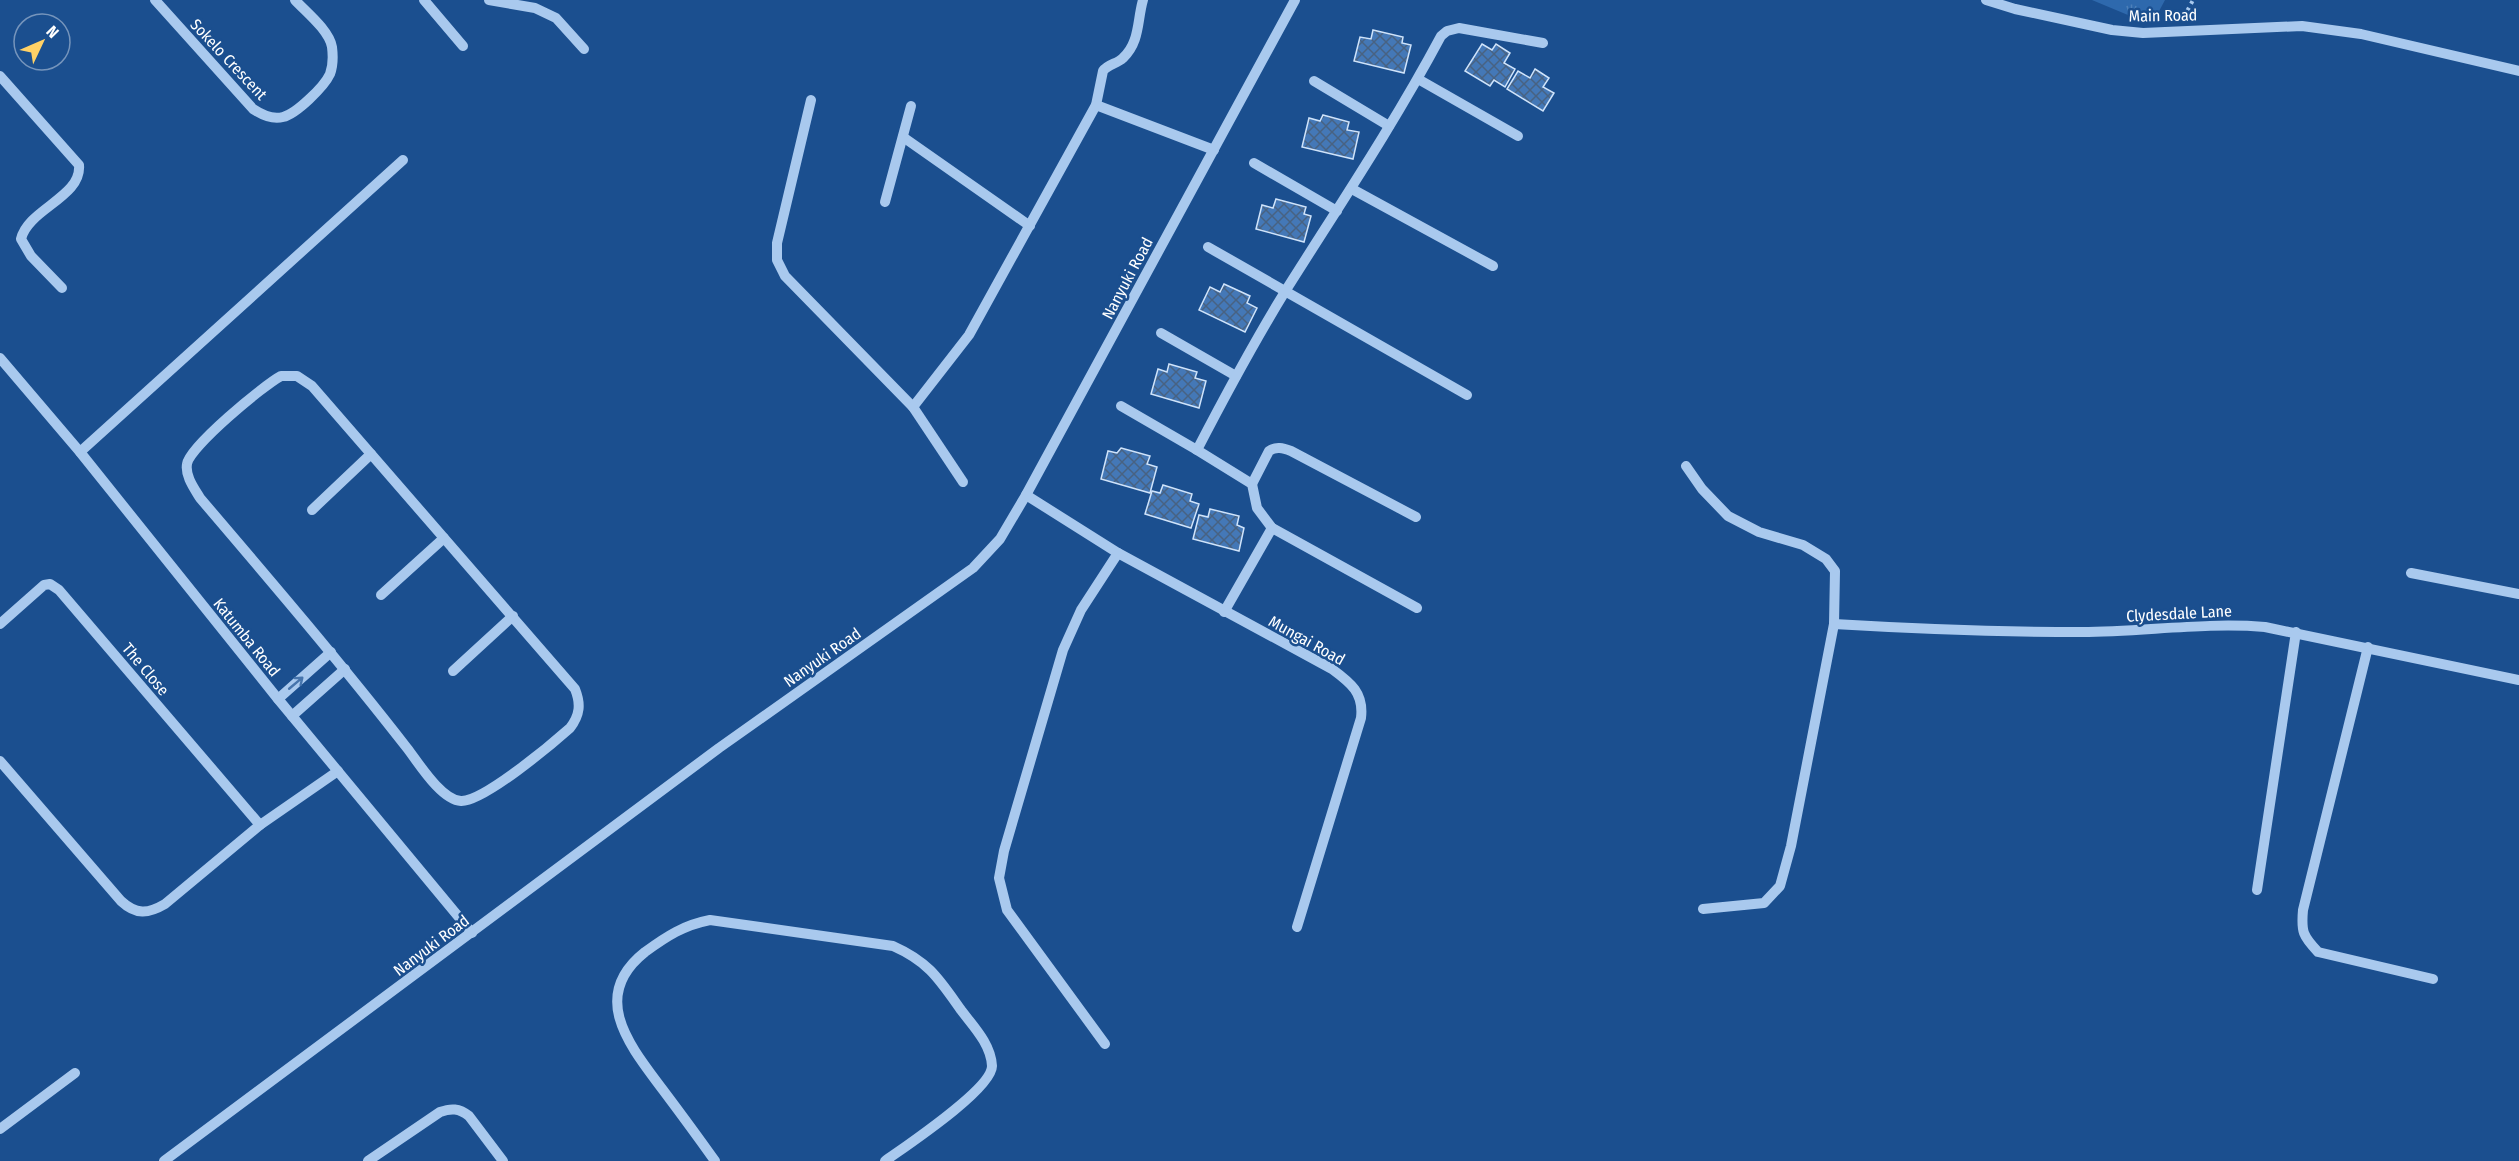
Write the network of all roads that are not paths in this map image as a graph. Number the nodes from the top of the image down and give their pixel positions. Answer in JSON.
{"nodes":[{"id":1,"x":155,"y":0,"type":"edge"},
{"id":2,"x":295,"y":0,"type":"edge"},
{"id":3,"x":424,"y":0,"type":"edge"},
{"id":4,"x":489,"y":0,"type":"edge"},
{"id":5,"x":1143,"y":0,"type":"edge"},
{"id":6,"x":1295,"y":0,"type":"edge"},
{"id":7,"x":1986,"y":0,"type":"edge"},
{"id":8,"x":1543,"y":43,"type":"dead end"},
{"id":9,"x":463,"y":46,"type":"dead end"},
{"id":10,"x":584,"y":49,"type":"dead end"},
{"id":11,"x":2519,"y":71,"type":"edge"},
{"id":12,"x":0,"y":76,"type":"edge"},
{"id":13,"x":1418,"y":79,"type":"junction"},
{"id":14,"x":1314,"y":81,"type":"dead end"},
{"id":15,"x":811,"y":100,"type":"dead end"},
{"id":16,"x":1096,"y":105,"type":"junction"},
{"id":17,"x":911,"y":106,"type":"dead end"},
{"id":18,"x":1389,"y":126,"type":"junction"},
{"id":19,"x":1518,"y":136,"type":"dead end"},
{"id":20,"x":903,"y":137,"type":"junction"},
{"id":21,"x":1214,"y":150,"type":"junction"},
{"id":22,"x":403,"y":160,"type":"dead end"},
{"id":23,"x":1254,"y":163,"type":"dead end"},
{"id":24,"x":1352,"y":189,"type":"junction"},
{"id":25,"x":885,"y":202,"type":"dead end"},
{"id":26,"x":1337,"y":211,"type":"junction"},
{"id":27,"x":1030,"y":226,"type":"junction"},
{"id":28,"x":1208,"y":247,"type":"dead end"},
{"id":29,"x":1493,"y":266,"type":"dead end"},
{"id":30,"x":62,"y":288,"type":"dead end"},
{"id":31,"x":1285,"y":291,"type":"junction"},
{"id":32,"x":1161,"y":333,"type":"dead end"},
{"id":33,"x":0,"y":358,"type":"edge"},
{"id":34,"x":1236,"y":376,"type":"junction"},
{"id":35,"x":1467,"y":395,"type":"dead end"},
{"id":36,"x":1121,"y":406,"type":"dead end"},
{"id":37,"x":912,"y":407,"type":"junction"},
{"id":38,"x":1197,"y":450,"type":"junction"},
{"id":39,"x":80,"y":452,"type":"junction"},
{"id":40,"x":371,"y":454,"type":"junction"},
{"id":41,"x":1686,"y":466,"type":"dead end"},
{"id":42,"x":963,"y":482,"type":"dead end"},
{"id":43,"x":1252,"y":484,"type":"junction"},
{"id":44,"x":1026,"y":495,"type":"junction"},
{"id":45,"x":312,"y":510,"type":"dead end"},
{"id":46,"x":1416,"y":517,"type":"dead end"},
{"id":47,"x":1272,"y":528,"type":"junction"},
{"id":48,"x":444,"y":538,"type":"junction"},
{"id":49,"x":1118,"y":553,"type":"junction"},
{"id":50,"x":2410,"y":573,"type":"dead end"},
{"id":51,"x":381,"y":594,"type":"dead end"},
{"id":52,"x":2519,"y":594,"type":"edge"},
{"id":53,"x":1417,"y":608,"type":"dead end"},
{"id":54,"x":1224,"y":612,"type":"junction"},
{"id":55,"x":513,"y":616,"type":"junction"},
{"id":56,"x":0,"y":624,"type":"edge"},
{"id":57,"x":1834,"y":624,"type":"junction"},
{"id":58,"x":2296,"y":632,"type":"junction"},
{"id":59,"x":2368,"y":647,"type":"junction"},
{"id":60,"x":331,"y":652,"type":"junction"},
{"id":61,"x":345,"y":669,"type":"junction"},
{"id":62,"x":453,"y":671,"type":"dead end"},
{"id":63,"x":2519,"y":680,"type":"edge"},
{"id":64,"x":278,"y":699,"type":"junction"},
{"id":65,"x":292,"y":716,"type":"junction"},
{"id":66,"x":0,"y":761,"type":"edge"},
{"id":67,"x":338,"y":771,"type":"junction"},
{"id":68,"x":260,"y":825,"type":"junction"},
{"id":69,"x":2257,"y":890,"type":"dead end"},
{"id":70,"x":1703,"y":909,"type":"dead end"},
{"id":71,"x":1297,"y":927,"type":"dead end"},
{"id":72,"x":472,"y":933,"type":"junction"},
{"id":73,"x":2433,"y":979,"type":"dead end"},
{"id":74,"x":1105,"y":1044,"type":"dead end"},
{"id":75,"x":75,"y":1073,"type":"dead end"},
{"id":76,"x":0,"y":1129,"type":"edge"},
{"id":77,"x":891,"y":1159,"type":"edge"},
{"id":78,"x":164,"y":1161,"type":"edge"},
{"id":79,"x":368,"y":1161,"type":"edge"},
{"id":80,"x":503,"y":1161,"type":"edge"},
{"id":81,"x":715,"y":1161,"type":"edge"}],
"edges":[{"from":1,"to":2,"type":"street","name":"Sokelo Crescent"},
{"from":3,"to":9,"type":"street"},
{"from":4,"to":10,"type":"street"},
{"from":5,"to":16,"type":"street"},
{"from":6,"to":21,"type":"street","name":"Nanyuki Road"},
{"from":7,"to":11,"type":"street","name":"Main Road"},
{"from":8,"to":13,"type":"street"},
{"from":12,"to":30,"type":"street"},
{"from":13,"to":18,"type":"street"},
{"from":13,"to":19,"type":"street"},
{"from":14,"to":18,"type":"street"},
{"from":15,"to":37,"type":"street"},
{"from":16,"to":21,"type":"street"},
{"from":16,"to":27,"type":"street"},
{"from":17,"to":20,"type":"street"},
{"from":18,"to":24,"type":"street"},
{"from":20,"to":25,"type":"street"},
{"from":20,"to":27,"type":"street"},
{"from":21,"to":44,"type":"street","name":"Nanyuki Road"},
{"from":22,"to":39,"type":"street"},
{"from":23,"to":26,"type":"street"},
{"from":24,"to":26,"type":"street"},
{"from":24,"to":29,"type":"street"},
{"from":26,"to":31,"type":"street"},
{"from":27,"to":37,"type":"street"},
{"from":28,"to":31,"type":"street"},
{"from":31,"to":34,"type":"street"},
{"from":31,"to":35,"type":"street"},
{"from":32,"to":34,"type":"street"},
{"from":33,"to":39,"type":"street","name":"Katumba Road"},
{"from":34,"to":38,"type":"street"},
{"from":36,"to":38,"type":"street"},
{"from":37,"to":42,"type":"street"},
{"from":38,"to":43,"type":"street"},
{"from":39,"to":64,"type":"street","name":"Katumba Road"},
{"from":40,"to":45,"type":"street"},
{"from":40,"to":48,"type":"street"},
{"from":40,"to":60,"type":"street"},
{"from":41,"to":57,"type":"street"},
{"from":43,"to":46,"type":"street"},
{"from":43,"to":47,"type":"street"},
{"from":44,"to":49,"type":"street","name":"Mungai Road"},
{"from":44,"to":72,"type":"street","name":"Nanyuki Road"},
{"from":47,"to":53,"type":"street"},
{"from":47,"to":54,"type":"street"},
{"from":48,"to":51,"type":"street"},
{"from":48,"to":55,"type":"street"},
{"from":49,"to":54,"type":"street","name":"Mungai Road"},
{"from":49,"to":74,"type":"street"},
{"from":50,"to":52,"type":"street"},
{"from":54,"to":71,"type":"street","name":"Mungai Road"},
{"from":55,"to":61,"type":"street"},
{"from":55,"to":62,"type":"street"},
{"from":56,"to":68,"type":"street","name":"The Close"},
{"from":57,"to":58,"type":"street","name":"Clydesdale Lane"},
{"from":57,"to":70,"type":"street"},
{"from":58,"to":59,"type":"street","name":"Clydesdale Lane"},
{"from":58,"to":69,"type":"street"},
{"from":59,"to":63,"type":"street","name":"Clydesdale Lane"},
{"from":59,"to":73,"type":"street"},
{"from":60,"to":61,"type":"street"},
{"from":64,"to":60,"type":"street","one_way":true},
{"from":61,"to":65,"type":"street"},
{"from":64,"to":65,"type":"street","name":"Katumba Road"},
{"from":65,"to":67,"type":"street","name":"Katumba Road"},
{"from":66,"to":68,"type":"street"},
{"from":67,"to":68,"type":"street"},
{"from":67,"to":72,"type":"street","name":"Katumba Road"},
{"from":72,"to":78,"type":"street","name":"Nanyuki Road"},
{"from":75,"to":76,"type":"street"},
{"from":77,"to":81,"type":"street"},
{"from":79,"to":80,"type":"street"}]}
